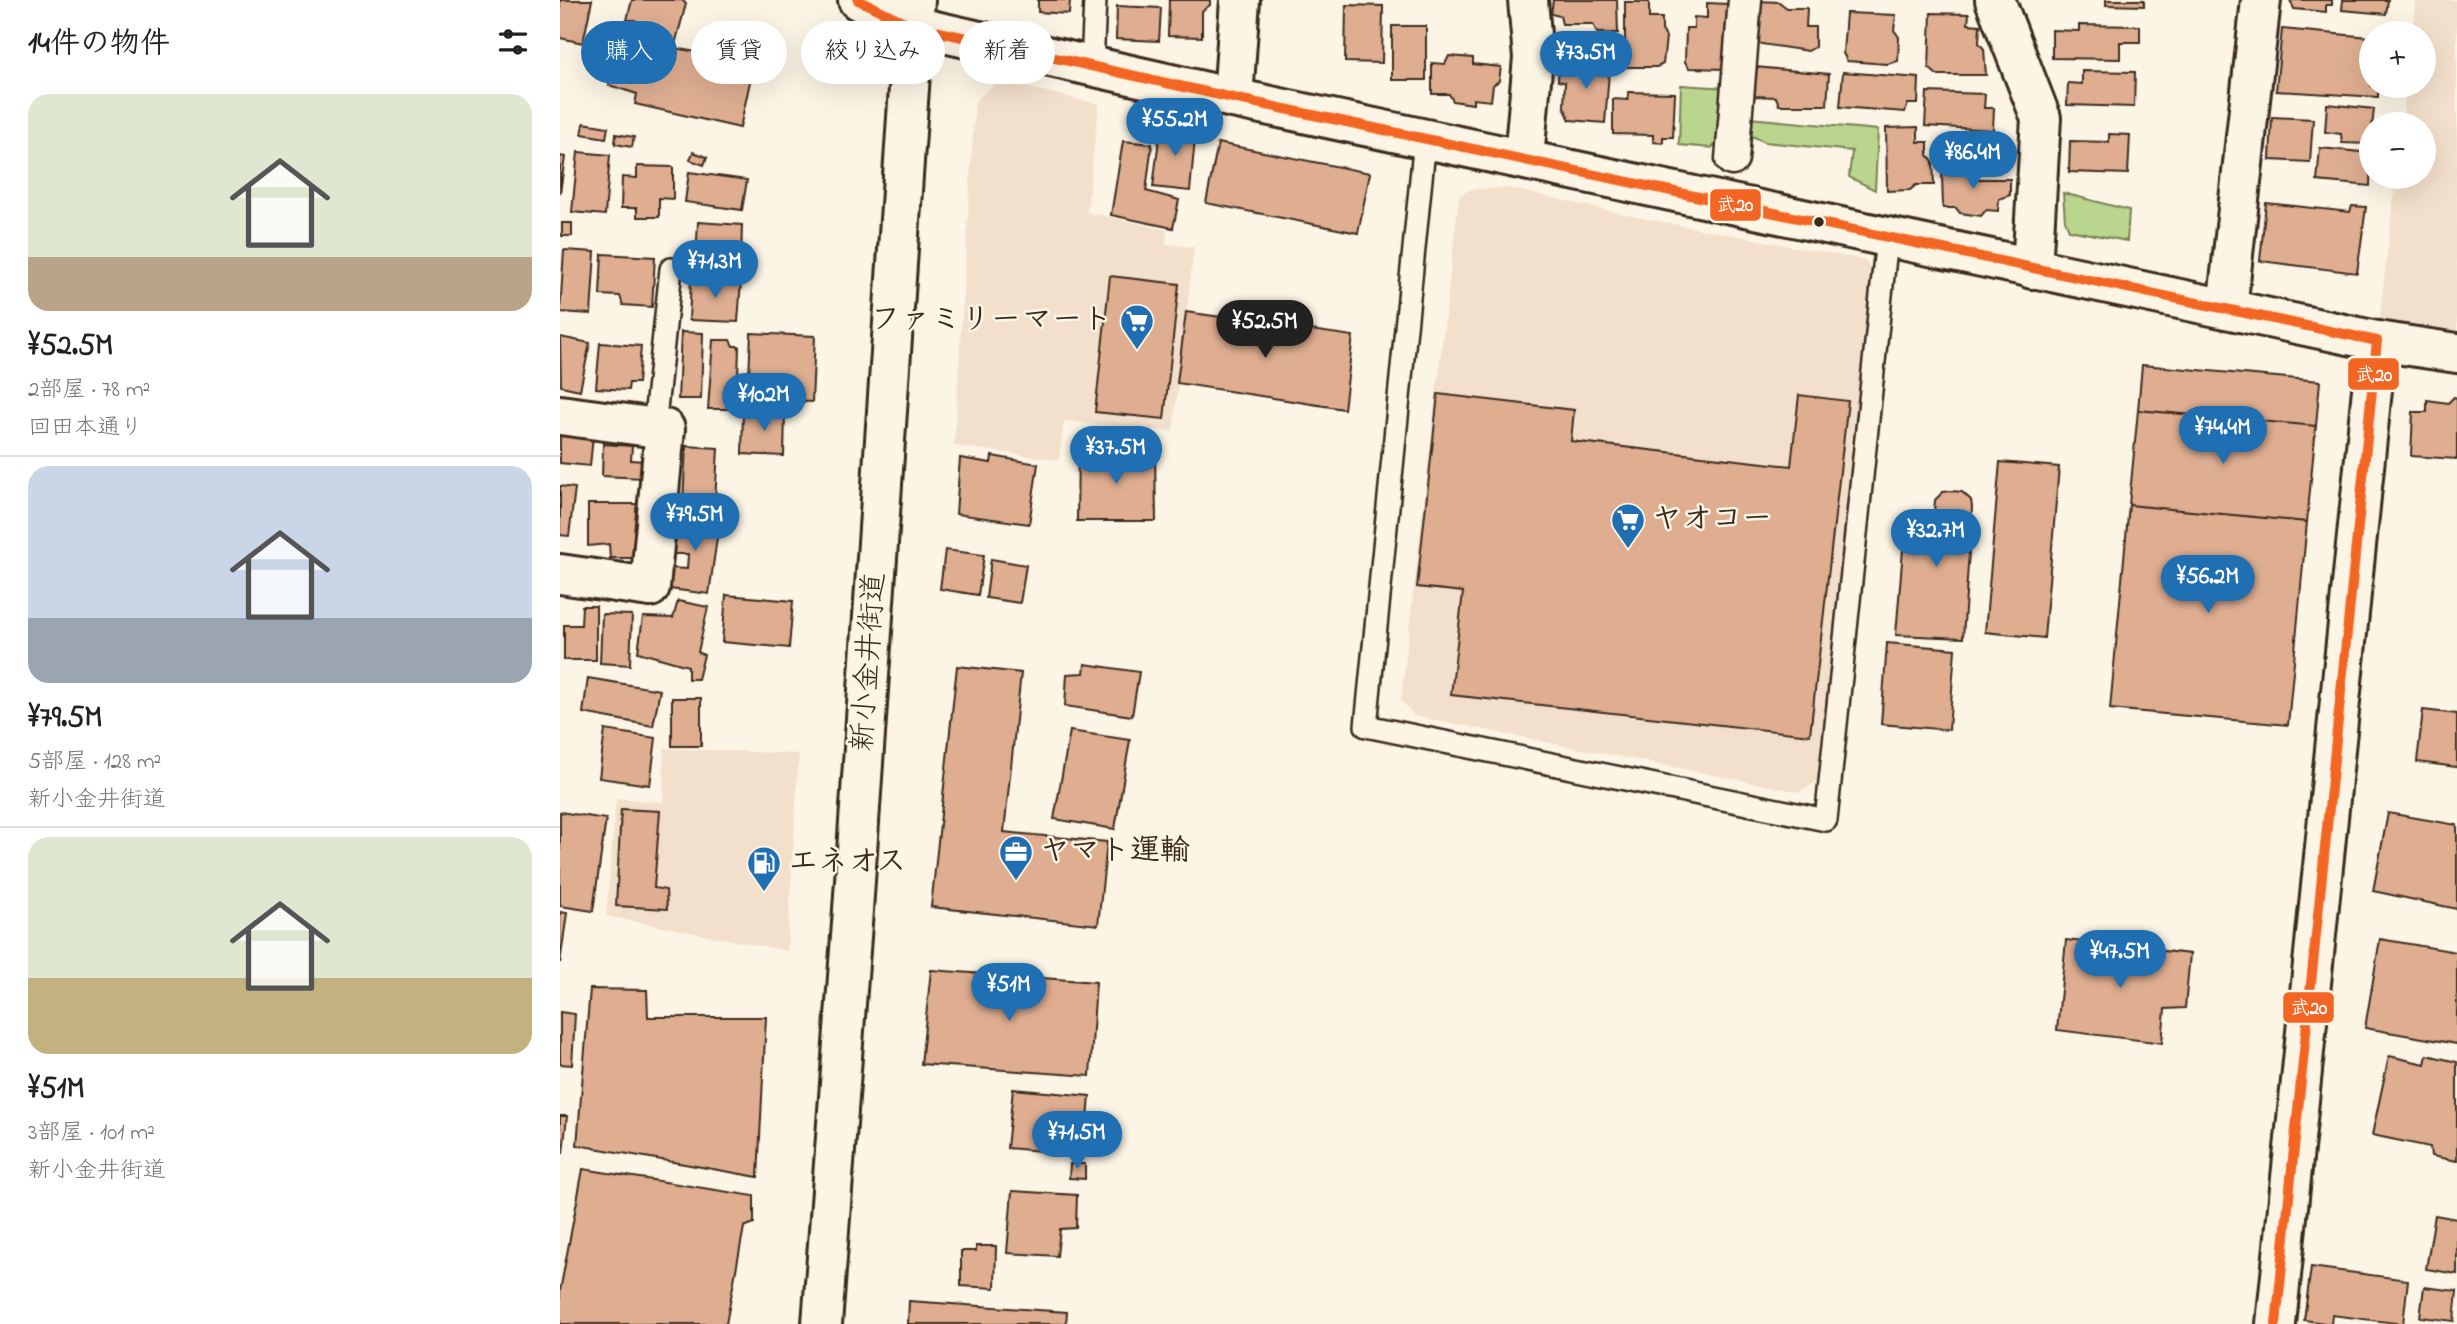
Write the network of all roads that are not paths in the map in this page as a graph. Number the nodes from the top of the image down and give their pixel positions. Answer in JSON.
{"nodes":[{"id":1,"x":858,"y":0,"type":"edge"},
{"id":2,"x":1095,"y":0,"type":"edge"},
{"id":3,"x":1240,"y":0,"type":"edge"},
{"id":4,"x":1528,"y":0,"type":"edge"},
{"id":5,"x":1745,"y":0,"type":"edge"},
{"id":6,"x":1995,"y":0,"type":"edge"},
{"id":7,"x":2261,"y":0,"type":"edge"},
{"id":8,"x":914,"y":13,"type":"edge"},
{"id":9,"x":1092,"y":66,"type":"junction"},
{"id":10,"x":1233,"y":98,"type":"junction"},
{"id":11,"x":1425,"y":139,"type":"junction"},
{"id":12,"x":1524,"y":158,"type":"junction"},
{"id":13,"x":1732,"y":159,"type":"dead end"},
{"id":14,"x":1887,"y":239,"type":"junction"},
{"id":15,"x":671,"y":269,"type":"dead end"},
{"id":16,"x":2032,"y":269,"type":"junction"},
{"id":17,"x":2227,"y":309,"type":"junction"},
{"id":18,"x":2377,"y":341,"type":"junction"},
{"id":19,"x":2457,"y":353,"type":"edge"},
{"id":20,"x":560,"y":415,"type":"edge"},
{"id":21,"x":654,"y":428,"type":"junction"},
{"id":22,"x":560,"y":573,"type":"edge"},
{"id":23,"x":822,"y":1324,"type":"edge"},
{"id":24,"x":2276,"y":1324,"type":"edge"}],
"edges":[{"from":1,"to":8,"type":"street"},
{"from":2,"to":9,"type":"lane"},
{"from":3,"to":10,"type":"street"},
{"from":4,"to":12,"type":"street"},
{"from":5,"to":13,"type":"street"},
{"from":6,"to":16,"type":"street"},
{"from":7,"to":17,"type":"street"},
{"from":8,"to":9,"type":"street"},
{"from":8,"to":23,"type":"street","name":"新小金井街道"},
{"from":9,"to":10,"type":"street"},
{"from":10,"to":11,"type":"street"},
{"from":11,"to":12,"type":"street"},
{"from":11,"to":14,"type":"lane"},
{"from":12,"to":14,"type":"street"},
{"from":14,"to":16,"type":"street"},
{"from":15,"to":21,"type":"lane"},
{"from":16,"to":17,"type":"street"},
{"from":17,"to":18,"type":"street"},
{"from":18,"to":19,"type":"street"},
{"from":18,"to":24,"type":"street"},
{"from":20,"to":21,"type":"street"},
{"from":21,"to":22,"type":"street"}]}
